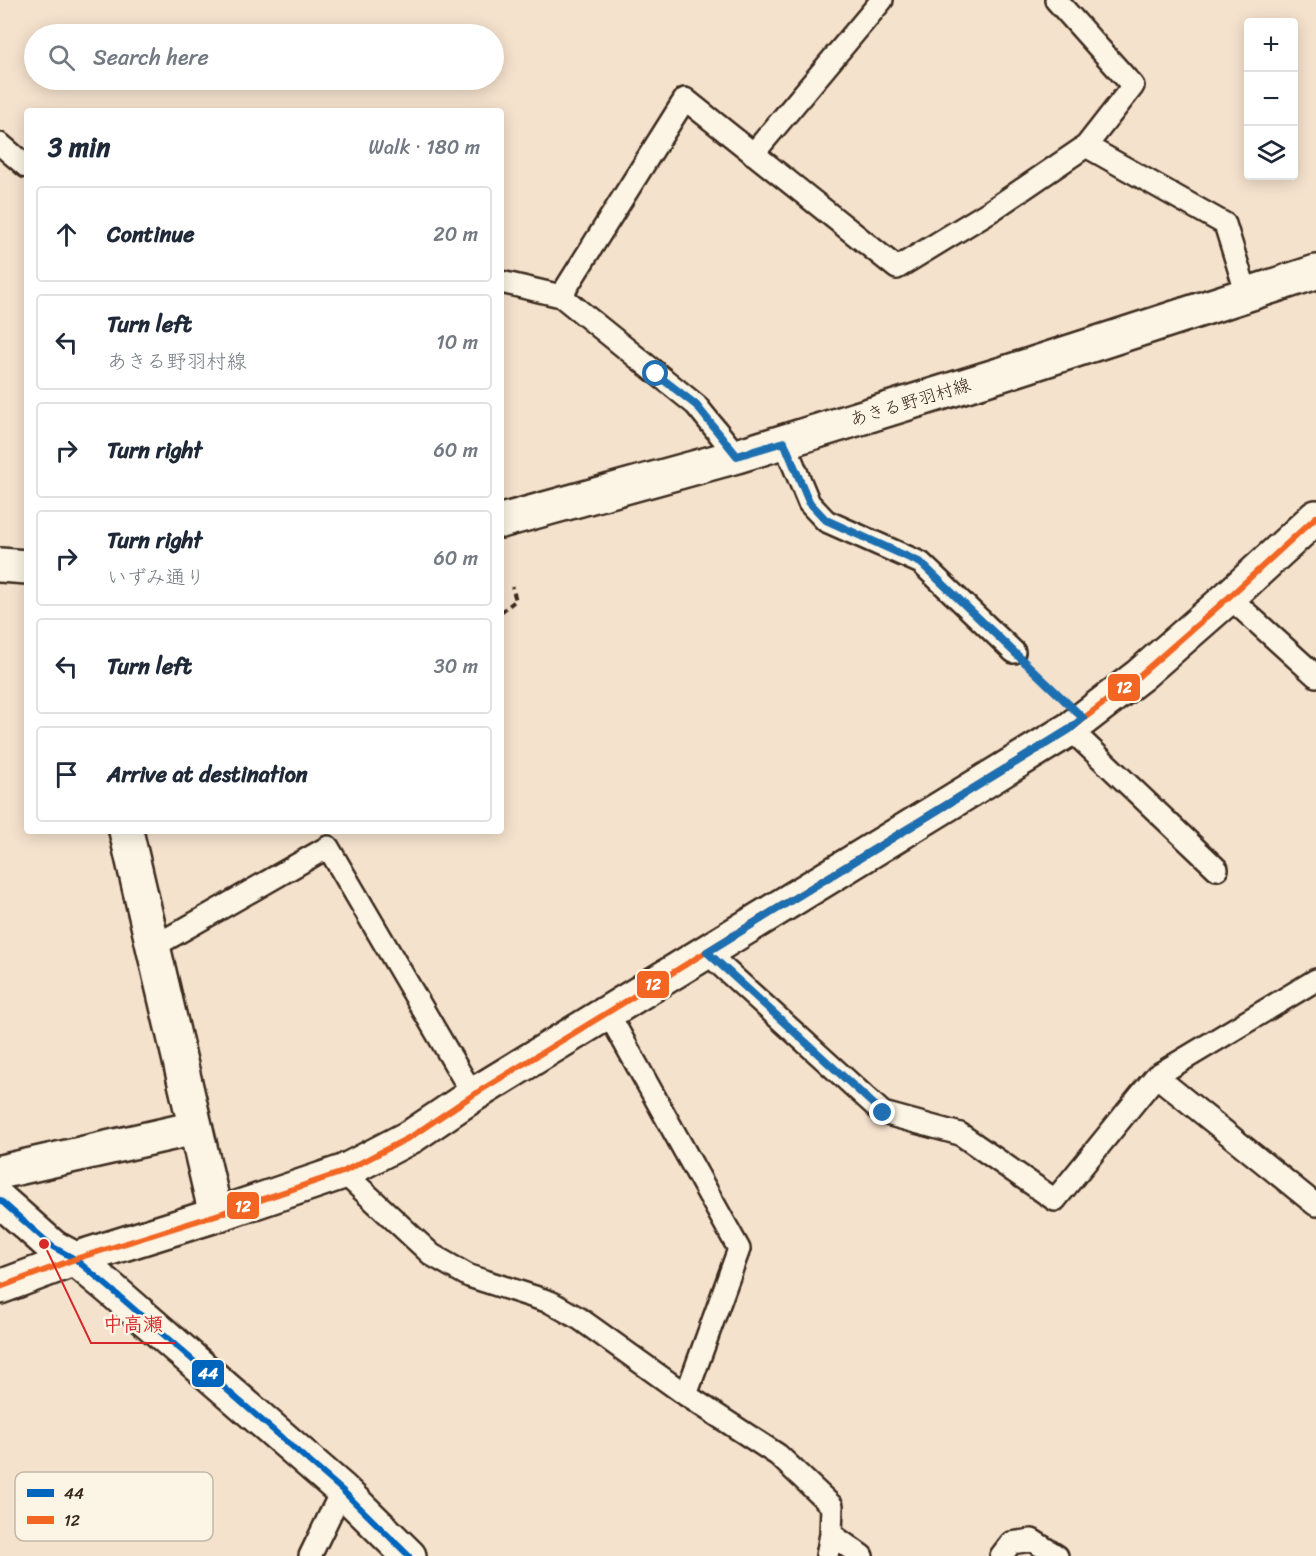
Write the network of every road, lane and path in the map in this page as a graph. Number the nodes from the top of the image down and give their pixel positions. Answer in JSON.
{"nodes":[{"id":1,"x":882,"y":0,"type":"edge"},
{"id":2,"x":1056,"y":0,"type":"edge"},
{"id":3,"x":0,"y":144,"type":"edge"},
{"id":4,"x":1086,"y":146,"type":"junction"},
{"id":5,"x":753,"y":154,"type":"junction"},
{"id":6,"x":24,"y":164,"type":"edge"},
{"id":7,"x":1316,"y":272,"type":"edge"},
{"id":8,"x":504,"y":283,"type":"edge"},
{"id":9,"x":1247,"y":295,"type":"junction"},
{"id":10,"x":561,"y":296,"type":"junction"},
{"id":11,"x":784,"y":442,"type":"junction"},
{"id":12,"x":737,"y":456,"type":"junction"},
{"id":13,"x":1316,"y":517,"type":"edge"},
{"id":14,"x":504,"y":520,"type":"edge"},
{"id":15,"x":0,"y":565,"type":"edge"},
{"id":16,"x":24,"y":567,"type":"edge"},
{"id":17,"x":512,"y":587,"type":"dead end"},
{"id":18,"x":1229,"y":597,"type":"junction"},
{"id":19,"x":504,"y":610,"type":"edge"},
{"id":20,"x":1014,"y":652,"type":"joint"},
{"id":21,"x":1316,"y":676,"type":"edge"},
{"id":22,"x":1076,"y":724,"type":"junction"},
{"id":23,"x":127,"y":834,"type":"edge"},
{"id":24,"x":1217,"y":869,"type":"dead end"},
{"id":25,"x":153,"y":947,"type":"junction"},
{"id":26,"x":707,"y":952,"type":"junction"},
{"id":27,"x":1316,"y":980,"type":"edge"},
{"id":28,"x":608,"y":1013,"type":"junction"},
{"id":29,"x":1156,"y":1076,"type":"junction"},
{"id":30,"x":473,"y":1095,"type":"junction"},
{"id":31,"x":195,"y":1128,"type":"junction"},
{"id":32,"x":0,"y":1172,"type":"edge"},
{"id":33,"x":343,"y":1172,"type":"junction"},
{"id":34,"x":0,"y":1200,"type":"edge"},
{"id":35,"x":1316,"y":1205,"type":"edge"},
{"id":36,"x":216,"y":1215,"type":"junction"},
{"id":37,"x":75,"y":1259,"type":"junction"},
{"id":38,"x":0,"y":1287,"type":"edge"},
{"id":39,"x":686,"y":1395,"type":"junction"},
{"id":40,"x":342,"y":1490,"type":"junction"},
{"id":41,"x":831,"y":1534,"type":"junction"},
{"id":42,"x":310,"y":1556,"type":"edge"},
{"id":43,"x":409,"y":1556,"type":"edge"},
{"id":44,"x":827,"y":1556,"type":"edge"},
{"id":45,"x":862,"y":1556,"type":"edge"},
{"id":46,"x":1001,"y":1556,"type":"edge"},
{"id":47,"x":1056,"y":1556,"type":"edge"}],
"edges":[{"from":1,"to":5,"type":"lane"},
{"from":2,"to":4,"type":"lane"},
{"from":3,"to":6,"type":"lane"},
{"from":4,"to":5,"type":"lane"},
{"from":4,"to":9,"type":"lane"},
{"from":5,"to":10,"type":"lane"},
{"from":7,"to":9,"type":"street","name":"あきる野羽村線"},
{"from":8,"to":10,"type":"lane"},
{"from":9,"to":11,"type":"street","name":"あきる野羽村線"},
{"from":10,"to":12,"type":"lane"},
{"from":11,"to":12,"type":"street","name":"あきる野羽村線"},
{"from":11,"to":20,"type":"lane"},
{"from":12,"to":14,"type":"street","name":"あきる野羽村線"},
{"from":13,"to":18,"type":"street"},
{"from":15,"to":16,"type":"street"},
{"from":17,"to":19,"type":"path"},
{"from":18,"to":21,"type":"lane"},
{"from":18,"to":22,"type":"street"},
{"from":20,"to":22,"type":"path"},
{"from":22,"to":24,"type":"lane"},
{"from":22,"to":26,"type":"street"},
{"from":23,"to":25,"type":"street"},
{"from":25,"to":30,"type":"lane"},
{"from":25,"to":31,"type":"street"},
{"from":26,"to":28,"type":"street"},
{"from":26,"to":29,"type":"lane"},
{"from":27,"to":29,"type":"lane"},
{"from":28,"to":30,"type":"street"},
{"from":28,"to":39,"type":"lane"},
{"from":29,"to":35,"type":"lane"},
{"from":30,"to":33,"type":"street"},
{"from":31,"to":32,"type":"street"},
{"from":31,"to":36,"type":"street"},
{"from":33,"to":36,"type":"street"},
{"from":33,"to":39,"type":"lane"},
{"from":34,"to":37,"type":"street"},
{"from":36,"to":37,"type":"street"},
{"from":37,"to":38,"type":"street"},
{"from":37,"to":40,"type":"street"},
{"from":39,"to":41,"type":"lane"},
{"from":40,"to":42,"type":"lane"},
{"from":40,"to":43,"type":"street"},
{"from":41,"to":44,"type":"lane"},
{"from":41,"to":45,"type":"lane"},
{"from":46,"to":47,"type":"lane"}]}
